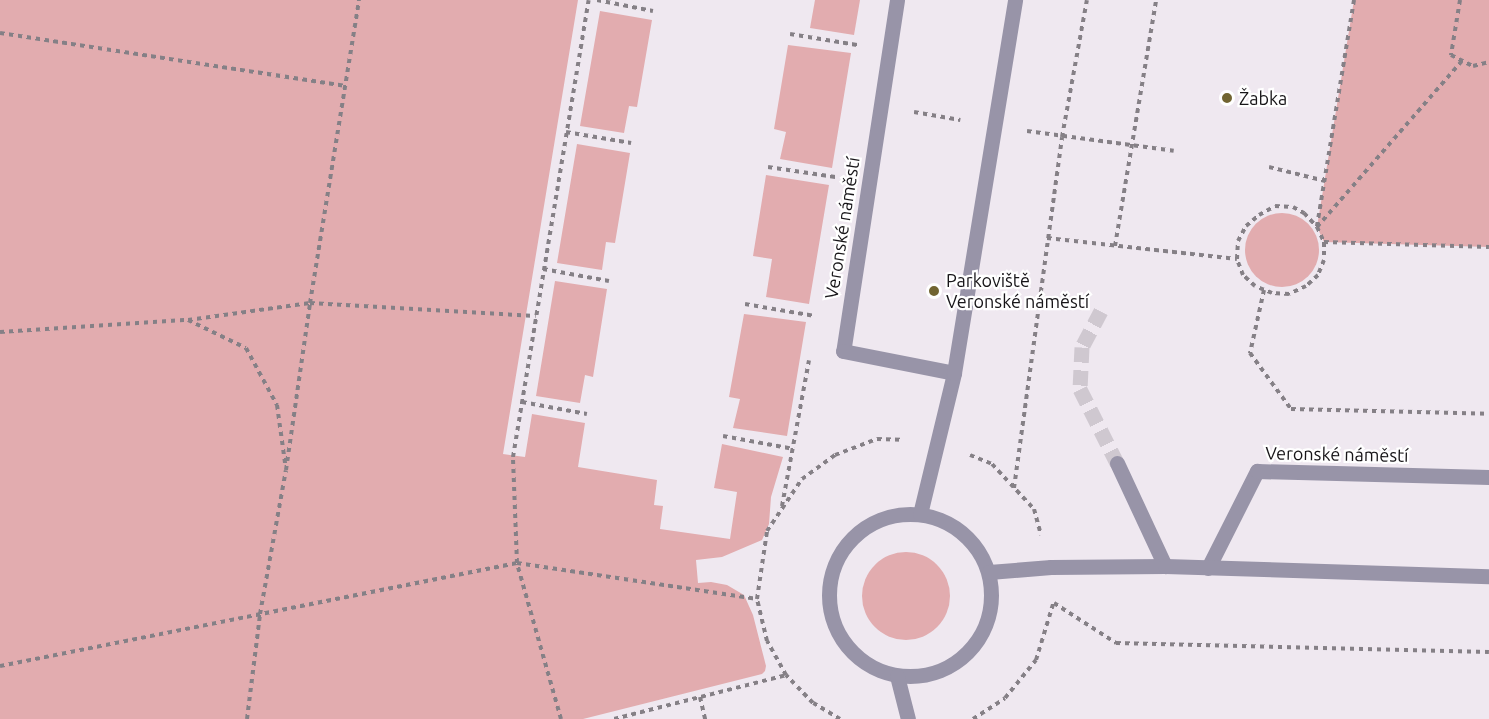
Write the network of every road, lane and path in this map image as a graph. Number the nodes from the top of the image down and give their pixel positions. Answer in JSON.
{"nodes":[{"id":1,"x":359,"y":0,"type":"edge"},
{"id":2,"x":589,"y":0,"type":"edge"},
{"id":3,"x":597,"y":0,"type":"edge"},
{"id":4,"x":897,"y":0,"type":"edge"},
{"id":5,"x":1016,"y":0,"type":"edge"},
{"id":6,"x":1087,"y":0,"type":"edge"},
{"id":7,"x":1156,"y":0,"type":"edge"},
{"id":8,"x":1354,"y":0,"type":"edge"},
{"id":9,"x":1460,"y":0,"type":"edge"},
{"id":10,"x":653,"y":10,"type":"dead end"},
{"id":11,"x":0,"y":33,"type":"edge"},
{"id":12,"x":790,"y":34,"type":"dead end"},
{"id":13,"x":861,"y":45,"type":"dead end"},
{"id":14,"x":1462,"y":61,"type":"junction"},
{"id":15,"x":1489,"y":62,"type":"edge"},
{"id":16,"x":346,"y":86,"type":"junction"},
{"id":17,"x":880,"y":106,"type":"junction"},
{"id":18,"x":995,"y":126,"type":"junction"},
{"id":19,"x":566,"y":132,"type":"junction"},
{"id":20,"x":1062,"y":137,"type":"junction"},
{"id":21,"x":632,"y":143,"type":"dead end"},
{"id":22,"x":1132,"y":144,"type":"junction"},
{"id":23,"x":1174,"y":151,"type":"dead end"},
{"id":24,"x":768,"y":167,"type":"dead end"},
{"id":25,"x":1269,"y":167,"type":"dead end"},
{"id":26,"x":839,"y":177,"type":"dead end"},
{"id":27,"x":1325,"y":181,"type":"junction"},
{"id":28,"x":1317,"y":227,"type":"junction"},
{"id":29,"x":1047,"y":238,"type":"junction"},
{"id":30,"x":1324,"y":242,"type":"junction"},
{"id":31,"x":1115,"y":246,"type":"junction"},
{"id":32,"x":1489,"y":248,"type":"edge"},
{"id":33,"x":1237,"y":259,"type":"junction"},
{"id":34,"x":543,"y":269,"type":"junction"},
{"id":35,"x":609,"y":281,"type":"dead end"},
{"id":36,"x":1264,"y":290,"type":"junction"},
{"id":37,"x":309,"y":303,"type":"junction"},
{"id":38,"x":745,"y":304,"type":"dead end"},
{"id":39,"x":536,"y":316,"type":"junction"},
{"id":40,"x":816,"y":316,"type":"dead end"},
{"id":41,"x":188,"y":320,"type":"junction"},
{"id":42,"x":0,"y":332,"type":"edge"},
{"id":43,"x":954,"y":373,"type":"junction"},
{"id":44,"x":522,"y":402,"type":"junction"},
{"id":45,"x":587,"y":414,"type":"dead end"},
{"id":46,"x":1489,"y":414,"type":"edge"},
{"id":47,"x":723,"y":436,"type":"dead end"},
{"id":48,"x":936,"y":440,"type":"junction"},
{"id":49,"x":794,"y":449,"type":"dead end"},
{"id":50,"x":1117,"y":463,"type":"tunnel mouth"},
{"id":51,"x":286,"y":470,"type":"junction"},
{"id":52,"x":1489,"y":477,"type":"edge"},
{"id":53,"x":1014,"y":488,"type":"junction"},
{"id":54,"x":920,"y":514,"type":"junction"},
{"id":55,"x":517,"y":563,"type":"junction"},
{"id":56,"x":1164,"y":566,"type":"junction"},
{"id":57,"x":1051,"y":567,"type":"junction"},
{"id":58,"x":1208,"y":568,"type":"junction"},
{"id":59,"x":989,"y":572,"type":"junction"},
{"id":60,"x":1489,"y":576,"type":"edge"},
{"id":61,"x":757,"y":599,"type":"junction"},
{"id":62,"x":1054,"y":603,"type":"junction"},
{"id":63,"x":260,"y":614,"type":"junction"},
{"id":64,"x":1489,"y":652,"type":"edge"},
{"id":65,"x":0,"y":666,"type":"edge"},
{"id":66,"x":786,"y":675,"type":"junction"},
{"id":67,"x":897,"y":676,"type":"junction"},
{"id":68,"x":700,"y":697,"type":"junction"},
{"id":69,"x":247,"y":719,"type":"edge"},
{"id":70,"x":561,"y":719,"type":"edge"},
{"id":71,"x":614,"y":719,"type":"edge"},
{"id":72,"x":705,"y":719,"type":"edge"},
{"id":73,"x":840,"y":719,"type":"edge"},
{"id":74,"x":908,"y":719,"type":"edge"},
{"id":75,"x":973,"y":719,"type":"edge"}],
"edges":[{"from":1,"to":16,"type":"path"},
{"from":2,"to":19,"type":"path"},
{"from":3,"to":10,"type":"path"},
{"from":4,"to":17,"type":"street","name":"Veronské náměstí"},
{"from":5,"to":18,"type":"street"},
{"from":6,"to":20,"type":"path"},
{"from":7,"to":22,"type":"path"},
{"from":8,"to":27,"type":"path"},
{"from":9,"to":14,"type":"path"},
{"from":11,"to":16,"type":"path"},
{"from":12,"to":13,"type":"path"},
{"from":14,"to":15,"type":"path"},
{"from":14,"to":28,"type":"path"},
{"from":16,"to":37,"type":"path"},
{"from":17,"to":18,"type":"path"},
{"from":17,"to":43,"type":"street","name":"Veronské náměstí"},
{"from":18,"to":20,"type":"path"},
{"from":18,"to":43,"type":"street"},
{"from":19,"to":21,"type":"path"},
{"from":19,"to":34,"type":"path"},
{"from":20,"to":22,"type":"path"},
{"from":20,"to":29,"type":"path"},
{"from":22,"to":23,"type":"path"},
{"from":22,"to":31,"type":"path"},
{"from":24,"to":26,"type":"path"},
{"from":25,"to":27,"type":"path"},
{"from":27,"to":28,"type":"path"},
{"from":28,"to":30,"type":"path"},
{"from":28,"to":33,"type":"path"},
{"from":29,"to":31,"type":"path"},
{"from":29,"to":53,"type":"path"},
{"from":30,"to":32,"type":"path"},
{"from":30,"to":36,"type":"path"},
{"from":31,"to":33,"type":"path"},
{"from":33,"to":36,"type":"path"},
{"from":34,"to":35,"type":"path"},
{"from":34,"to":39,"type":"path"},
{"from":36,"to":46,"type":"path"},
{"from":37,"to":39,"type":"path"},
{"from":37,"to":41,"type":"path"},
{"from":37,"to":51,"type":"path"},
{"from":38,"to":40,"type":"path"},
{"from":39,"to":44,"type":"path"},
{"from":41,"to":42,"type":"path"},
{"from":41,"to":51,"type":"path"},
{"from":43,"to":48,"type":"street"},
{"from":44,"to":45,"type":"path"},
{"from":44,"to":55,"type":"path"},
{"from":47,"to":49,"type":"path"},
{"from":48,"to":53,"type":"path"},
{"from":48,"to":54,"type":"street"},
{"from":48,"to":61,"type":"path"},
{"from":50,"to":56,"type":"street"},
{"from":51,"to":63,"type":"path"},
{"from":52,"to":58,"type":"street","name":"Veronské náměstí"},
{"from":53,"to":57,"type":"path"},
{"from":54,"to":59,"type":"street"},
{"from":54,"to":67,"type":"street"},
{"from":55,"to":61,"type":"path"},
{"from":55,"to":63,"type":"path"},
{"from":55,"to":70,"type":"path"},
{"from":56,"to":57,"type":"street"},
{"from":56,"to":58,"type":"street"},
{"from":57,"to":59,"type":"street"},
{"from":57,"to":62,"type":"path"},
{"from":58,"to":60,"type":"street"},
{"from":59,"to":67,"type":"street"},
{"from":61,"to":66,"type":"path"},
{"from":62,"to":64,"type":"path"},
{"from":62,"to":75,"type":"path"},
{"from":63,"to":65,"type":"path"},
{"from":63,"to":69,"type":"path"},
{"from":66,"to":68,"type":"path"},
{"from":66,"to":73,"type":"path"},
{"from":67,"to":74,"type":"street"},
{"from":68,"to":71,"type":"path"},
{"from":68,"to":72,"type":"path"}]}
